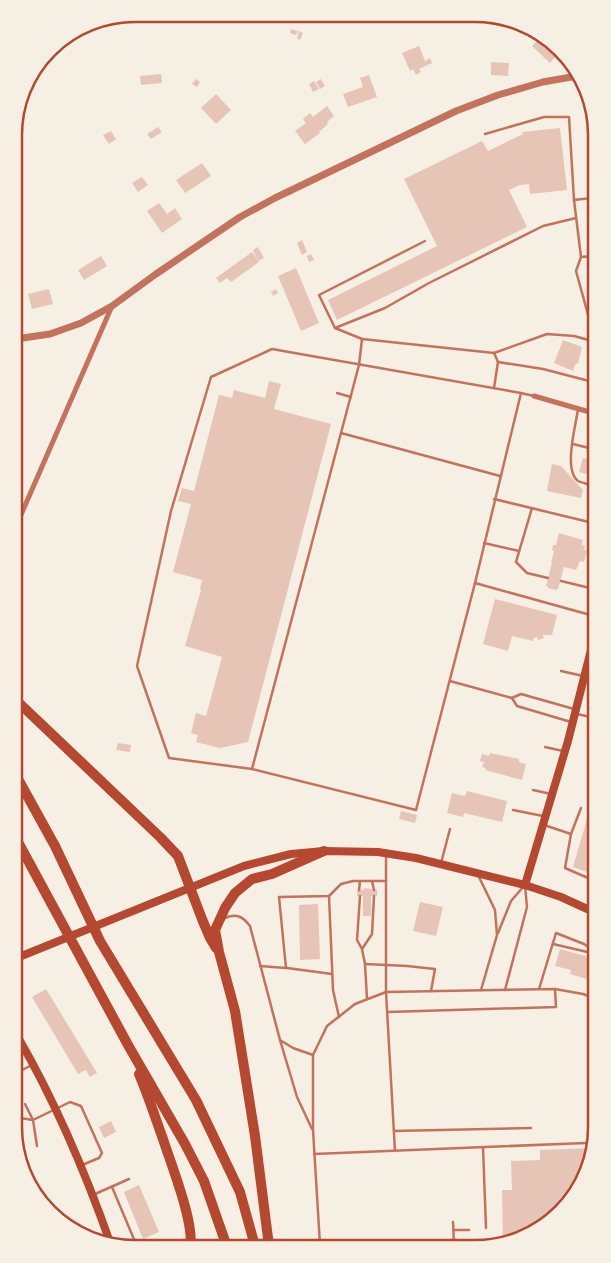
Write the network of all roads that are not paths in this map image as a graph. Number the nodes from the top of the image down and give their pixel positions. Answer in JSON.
{"nodes":[{"id":1,"x":571,"y":77,"type":"edge"},
{"id":2,"x":485,"y":134,"type":"dead end"},
{"id":3,"x":588,"y":198,"type":"edge"},
{"id":4,"x":574,"y":200,"type":"junction"},
{"id":5,"x":576,"y":218,"type":"junction"},
{"id":6,"x":424,"y":241,"type":"dead end"},
{"id":7,"x":588,"y":256,"type":"edge"},
{"id":8,"x":581,"y":257,"type":"junction"},
{"id":9,"x":112,"y":306,"type":"junction"},
{"id":10,"x":588,"y":314,"type":"edge"},
{"id":11,"x":336,"y":328,"type":"junction"},
{"id":12,"x":23,"y":338,"type":"edge"},
{"id":13,"x":362,"y":339,"type":"junction"},
{"id":14,"x":588,"y":340,"type":"edge"},
{"id":15,"x":494,"y":352,"type":"junction"},
{"id":16,"x":498,"y":362,"type":"junction"},
{"id":17,"x":359,"y":365,"type":"junction"},
{"id":18,"x":588,"y":381,"type":"edge"},
{"id":19,"x":494,"y":388,"type":"junction"},
{"id":20,"x":337,"y":393,"type":"dead end"},
{"id":21,"x":520,"y":393,"type":"junction"},
{"id":22,"x":534,"y":396,"type":"joint"},
{"id":23,"x":351,"y":397,"type":"junction"},
{"id":24,"x":578,"y":409,"type":"junction"},
{"id":25,"x":588,"y":412,"type":"edge"},
{"id":26,"x":341,"y":433,"type":"junction"},
{"id":27,"x":572,"y":444,"type":"junction"},
{"id":28,"x":588,"y":448,"type":"edge"},
{"id":29,"x":500,"y":476,"type":"junction"},
{"id":30,"x":588,"y":484,"type":"edge"},
{"id":31,"x":494,"y":499,"type":"junction"},
{"id":32,"x":532,"y":508,"type":"junction"},
{"id":33,"x":23,"y":511,"type":"edge"},
{"id":34,"x":588,"y":522,"type":"edge"},
{"id":35,"x":484,"y":543,"type":"junction"},
{"id":36,"x":520,"y":551,"type":"junction"},
{"id":37,"x":548,"y":578,"type":"dead end"},
{"id":38,"x":561,"y":581,"type":"dead end"},
{"id":39,"x":474,"y":582,"type":"junction"},
{"id":40,"x":588,"y":588,"type":"edge"},
{"id":41,"x":588,"y":614,"type":"edge"},
{"id":42,"x":588,"y":661,"type":"edge"},
{"id":43,"x":561,"y":671,"type":"dead end"},
{"id":44,"x":584,"y":677,"type":"junction"},
{"id":45,"x":450,"y":681,"type":"junction"},
{"id":46,"x":512,"y":698,"type":"junction"},
{"id":47,"x":22,"y":706,"type":"edge"},
{"id":48,"x":575,"y":711,"type":"junction"},
{"id":49,"x":588,"y":716,"type":"edge"},
{"id":50,"x":572,"y":722,"type":"junction"},
{"id":51,"x":545,"y":747,"type":"dead end"},
{"id":52,"x":564,"y":752,"type":"junction"},
{"id":53,"x":252,"y":769,"type":"junction"},
{"id":54,"x":22,"y":787,"type":"edge"},
{"id":55,"x":533,"y":790,"type":"dead end"},
{"id":56,"x":552,"y":794,"type":"junction"},
{"id":57,"x":581,"y":808,"type":"dead end"},
{"id":58,"x":513,"y":810,"type":"dead end"},
{"id":59,"x":546,"y":816,"type":"junction"},
{"id":60,"x":543,"y":825,"type":"junction"},
{"id":61,"x":450,"y":829,"type":"dead end"},
{"id":62,"x":571,"y":834,"type":"junction"},
{"id":63,"x":22,"y":850,"type":"edge"},
{"id":64,"x":324,"y":851,"type":"junction"},
{"id":65,"x":386,"y":853,"type":"junction"},
{"id":66,"x":441,"y":864,"type":"junction"},
{"id":67,"x":478,"y":873,"type":"junction"},
{"id":68,"x":588,"y":878,"type":"edge"},
{"id":69,"x":360,"y":881,"type":"junction"},
{"id":70,"x":372,"y":881,"type":"junction"},
{"id":71,"x":386,"y":881,"type":"junction"},
{"id":72,"x":525,"y":885,"type":"junction"},
{"id":73,"x":189,"y":887,"type":"junction"},
{"id":74,"x":359,"y":890,"type":"dead end"},
{"id":75,"x":374,"y":890,"type":"dead end"},
{"id":76,"x":329,"y":896,"type":"junction"},
{"id":77,"x":360,"y":896,"type":"dead end"},
{"id":78,"x":374,"y":896,"type":"dead end"},
{"id":79,"x":588,"y":910,"type":"edge"},
{"id":80,"x":218,"y":922,"type":"junction"},
{"id":81,"x":497,"y":935,"type":"junction"},
{"id":82,"x":553,"y":944,"type":"junction"},
{"id":83,"x":588,"y":947,"type":"edge"},
{"id":84,"x":362,"y":950,"type":"junction"},
{"id":85,"x":588,"y":951,"type":"edge"},
{"id":86,"x":219,"y":952,"type":"junction"},
{"id":87,"x":22,"y":956,"type":"edge"},
{"id":88,"x":365,"y":964,"type":"junction"},
{"id":89,"x":386,"y":964,"type":"junction"},
{"id":90,"x":260,"y":966,"type":"junction"},
{"id":91,"x":286,"y":968,"type":"junction"},
{"id":92,"x":332,"y":974,"type":"junction"},
{"id":93,"x":556,"y":989,"type":"junction"},
{"id":94,"x":481,"y":990,"type":"junction"},
{"id":95,"x":505,"y":990,"type":"junction"},
{"id":96,"x":540,"y":990,"type":"junction"},
{"id":97,"x":431,"y":991,"type":"junction"},
{"id":98,"x":386,"y":992,"type":"junction"},
{"id":99,"x":588,"y":996,"type":"edge"},
{"id":100,"x":367,"y":999,"type":"junction"},
{"id":101,"x":388,"y":1012,"type":"junction"},
{"id":102,"x":339,"y":1017,"type":"junction"},
{"id":103,"x":280,"y":1040,"type":"junction"},
{"id":104,"x":22,"y":1043,"type":"edge"},
{"id":105,"x":128,"y":1045,"type":"junction"},
{"id":106,"x":312,"y":1055,"type":"junction"},
{"id":107,"x":33,"y":1065,"type":"junction"},
{"id":108,"x":22,"y":1070,"type":"edge"},
{"id":109,"x":25,"y":1104,"type":"dead end"},
{"id":110,"x":55,"y":1108,"type":"junction"},
{"id":111,"x":22,"y":1118,"type":"edge"},
{"id":112,"x":33,"y":1120,"type":"junction"},
{"id":113,"x":531,"y":1128,"type":"dead end"},
{"id":114,"x":313,"y":1130,"type":"junction"},
{"id":115,"x":394,"y":1131,"type":"junction"},
{"id":116,"x":585,"y":1143,"type":"dead end"},
{"id":117,"x":37,"y":1146,"type":"dead end"},
{"id":118,"x":483,"y":1147,"type":"junction"},
{"id":119,"x":395,"y":1151,"type":"junction"},
{"id":120,"x":314,"y":1154,"type":"junction"},
{"id":121,"x":81,"y":1166,"type":"junction"},
{"id":122,"x":130,"y":1179,"type":"dead end"},
{"id":123,"x":112,"y":1187,"type":"junction"},
{"id":124,"x":93,"y":1195,"type":"junction"},
{"id":125,"x":453,"y":1222,"type":"dead end"},
{"id":126,"x":486,"y":1228,"type":"dead end"},
{"id":127,"x":454,"y":1230,"type":"junction"},
{"id":128,"x":469,"y":1230,"type":"dead end"},
{"id":129,"x":110,"y":1238,"type":"edge"},
{"id":130,"x":134,"y":1240,"type":"edge"},
{"id":131,"x":191,"y":1240,"type":"edge"},
{"id":132,"x":225,"y":1240,"type":"edge"},
{"id":133,"x":253,"y":1240,"type":"edge"},
{"id":134,"x":268,"y":1240,"type":"edge"},
{"id":135,"x":320,"y":1240,"type":"edge"},
{"id":136,"x":454,"y":1240,"type":"edge"}],
"edges":[{"from":1,"to":9,"type":"street"},
{"from":2,"to":4,"type":"lane"},
{"from":3,"to":4,"type":"lane"},
{"from":4,"to":5,"type":"lane"},
{"from":5,"to":8,"type":"lane"},
{"from":5,"to":11,"type":"lane"},
{"from":6,"to":11,"type":"lane"},
{"from":7,"to":8,"type":"lane"},
{"from":8,"to":10,"type":"lane"},
{"from":9,"to":12,"type":"street"},
{"from":9,"to":33,"type":"street"},
{"from":11,"to":13,"type":"lane"},
{"from":13,"to":15,"type":"lane"},
{"from":13,"to":17,"type":"lane"},
{"from":14,"to":15,"type":"lane"},
{"from":15,"to":16,"type":"lane"},
{"from":16,"to":18,"type":"lane"},
{"from":16,"to":19,"type":"lane"},
{"from":17,"to":19,"type":"lane"},
{"from":17,"to":23,"type":"lane"},
{"from":17,"to":53,"type":"lane"},
{"from":19,"to":21,"type":"lane"},
{"from":20,"to":23,"type":"lane"},
{"from":21,"to":22,"type":"lane"},
{"from":21,"to":29,"type":"lane"},
{"from":22,"to":24,"type":"street"},
{"from":23,"to":26,"type":"lane"},
{"from":24,"to":25,"type":"street"},
{"from":24,"to":27,"type":"lane"},
{"from":26,"to":29,"type":"lane"},
{"from":26,"to":53,"type":"lane"},
{"from":27,"to":28,"type":"lane"},
{"from":27,"to":30,"type":"lane"},
{"from":29,"to":31,"type":"lane"},
{"from":31,"to":32,"type":"lane"},
{"from":31,"to":35,"type":"lane"},
{"from":32,"to":34,"type":"lane"},
{"from":32,"to":36,"type":"lane"},
{"from":35,"to":36,"type":"lane"},
{"from":35,"to":39,"type":"lane"},
{"from":36,"to":37,"type":"lane"},
{"from":38,"to":40,"type":"lane"},
{"from":39,"to":41,"type":"lane"},
{"from":39,"to":45,"type":"lane"},
{"from":42,"to":44,"type":"main road"},
{"from":43,"to":44,"type":"lane"},
{"from":44,"to":48,"type":"main road"},
{"from":45,"to":46,"type":"lane"},
{"from":45,"to":53,"type":"lane"},
{"from":46,"to":48,"type":"lane"},
{"from":46,"to":50,"type":"lane"},
{"from":47,"to":73,"type":"highway"},
{"from":48,"to":49,"type":"lane"},
{"from":48,"to":50,"type":"main road"},
{"from":50,"to":52,"type":"main road"},
{"from":51,"to":52,"type":"lane"},
{"from":52,"to":56,"type":"main road"},
{"from":54,"to":133,"type":"highway"},
{"from":55,"to":56,"type":"lane"},
{"from":56,"to":59,"type":"main road"},
{"from":57,"to":62,"type":"lane"},
{"from":58,"to":59,"type":"lane"},
{"from":59,"to":60,"type":"main road"},
{"from":60,"to":62,"type":"lane"},
{"from":60,"to":72,"type":"main road"},
{"from":61,"to":66,"type":"lane"},
{"from":62,"to":68,"type":"lane"},
{"from":63,"to":105,"type":"highway"},
{"from":64,"to":65,"type":"main road"},
{"from":64,"to":73,"type":"main road"},
{"from":64,"to":80,"type":"highway"},
{"from":65,"to":66,"type":"main road"},
{"from":65,"to":71,"type":"lane"},
{"from":66,"to":67,"type":"main road"},
{"from":67,"to":72,"type":"main road"},
{"from":67,"to":81,"type":"lane"},
{"from":69,"to":70,"type":"lane"},
{"from":69,"to":74,"type":"lane"},
{"from":69,"to":76,"type":"lane"},
{"from":70,"to":71,"type":"lane"},
{"from":70,"to":75,"type":"lane"},
{"from":71,"to":89,"type":"lane"},
{"from":72,"to":79,"type":"main road"},
{"from":72,"to":81,"type":"lane"},
{"from":72,"to":95,"type":"lane"},
{"from":73,"to":86,"type":"highway"},
{"from":73,"to":87,"type":"main road"},
{"from":76,"to":91,"type":"lane"},
{"from":76,"to":92,"type":"lane"},
{"from":77,"to":84,"type":"lane"},
{"from":78,"to":84,"type":"lane"},
{"from":80,"to":86,"type":"highway"},
{"from":80,"to":90,"type":"lane"},
{"from":81,"to":94,"type":"lane"},
{"from":82,"to":83,"type":"lane"},
{"from":82,"to":85,"type":"lane"},
{"from":82,"to":96,"type":"lane"},
{"from":84,"to":88,"type":"lane"},
{"from":86,"to":134,"type":"highway"},
{"from":88,"to":89,"type":"lane"},
{"from":88,"to":100,"type":"lane"},
{"from":89,"to":97,"type":"lane"},
{"from":89,"to":98,"type":"lane"},
{"from":90,"to":91,"type":"lane"},
{"from":90,"to":103,"type":"lane"},
{"from":91,"to":92,"type":"lane"},
{"from":92,"to":102,"type":"lane"},
{"from":93,"to":96,"type":"lane"},
{"from":93,"to":99,"type":"lane"},
{"from":93,"to":101,"type":"lane"},
{"from":94,"to":95,"type":"lane"},
{"from":94,"to":97,"type":"lane"},
{"from":95,"to":96,"type":"lane"},
{"from":97,"to":98,"type":"lane"},
{"from":98,"to":100,"type":"lane"},
{"from":98,"to":101,"type":"lane"},
{"from":100,"to":102,"type":"lane"},
{"from":101,"to":115,"type":"lane"},
{"from":102,"to":106,"type":"lane"},
{"from":103,"to":106,"type":"lane"},
{"from":103,"to":114,"type":"lane"},
{"from":104,"to":107,"type":"main road"},
{"from":105,"to":131,"type":"highway"},
{"from":105,"to":132,"type":"highway"},
{"from":106,"to":114,"type":"lane"},
{"from":107,"to":108,"type":"lane"},
{"from":107,"to":110,"type":"main road"},
{"from":109,"to":112,"type":"lane"},
{"from":110,"to":112,"type":"lane"},
{"from":110,"to":121,"type":"main road"},
{"from":110,"to":121,"type":"lane"},
{"from":111,"to":112,"type":"lane"},
{"from":112,"to":117,"type":"lane"},
{"from":113,"to":115,"type":"lane"},
{"from":114,"to":120,"type":"lane"},
{"from":115,"to":119,"type":"lane"},
{"from":116,"to":118,"type":"lane"},
{"from":118,"to":119,"type":"lane"},
{"from":118,"to":126,"type":"lane"},
{"from":119,"to":120,"type":"lane"},
{"from":120,"to":135,"type":"lane"},
{"from":121,"to":124,"type":"main road"},
{"from":122,"to":123,"type":"lane"},
{"from":123,"to":124,"type":"lane"},
{"from":123,"to":130,"type":"lane"},
{"from":124,"to":129,"type":"main road"},
{"from":125,"to":127,"type":"lane"},
{"from":127,"to":128,"type":"lane"},
{"from":127,"to":136,"type":"lane"}]}
